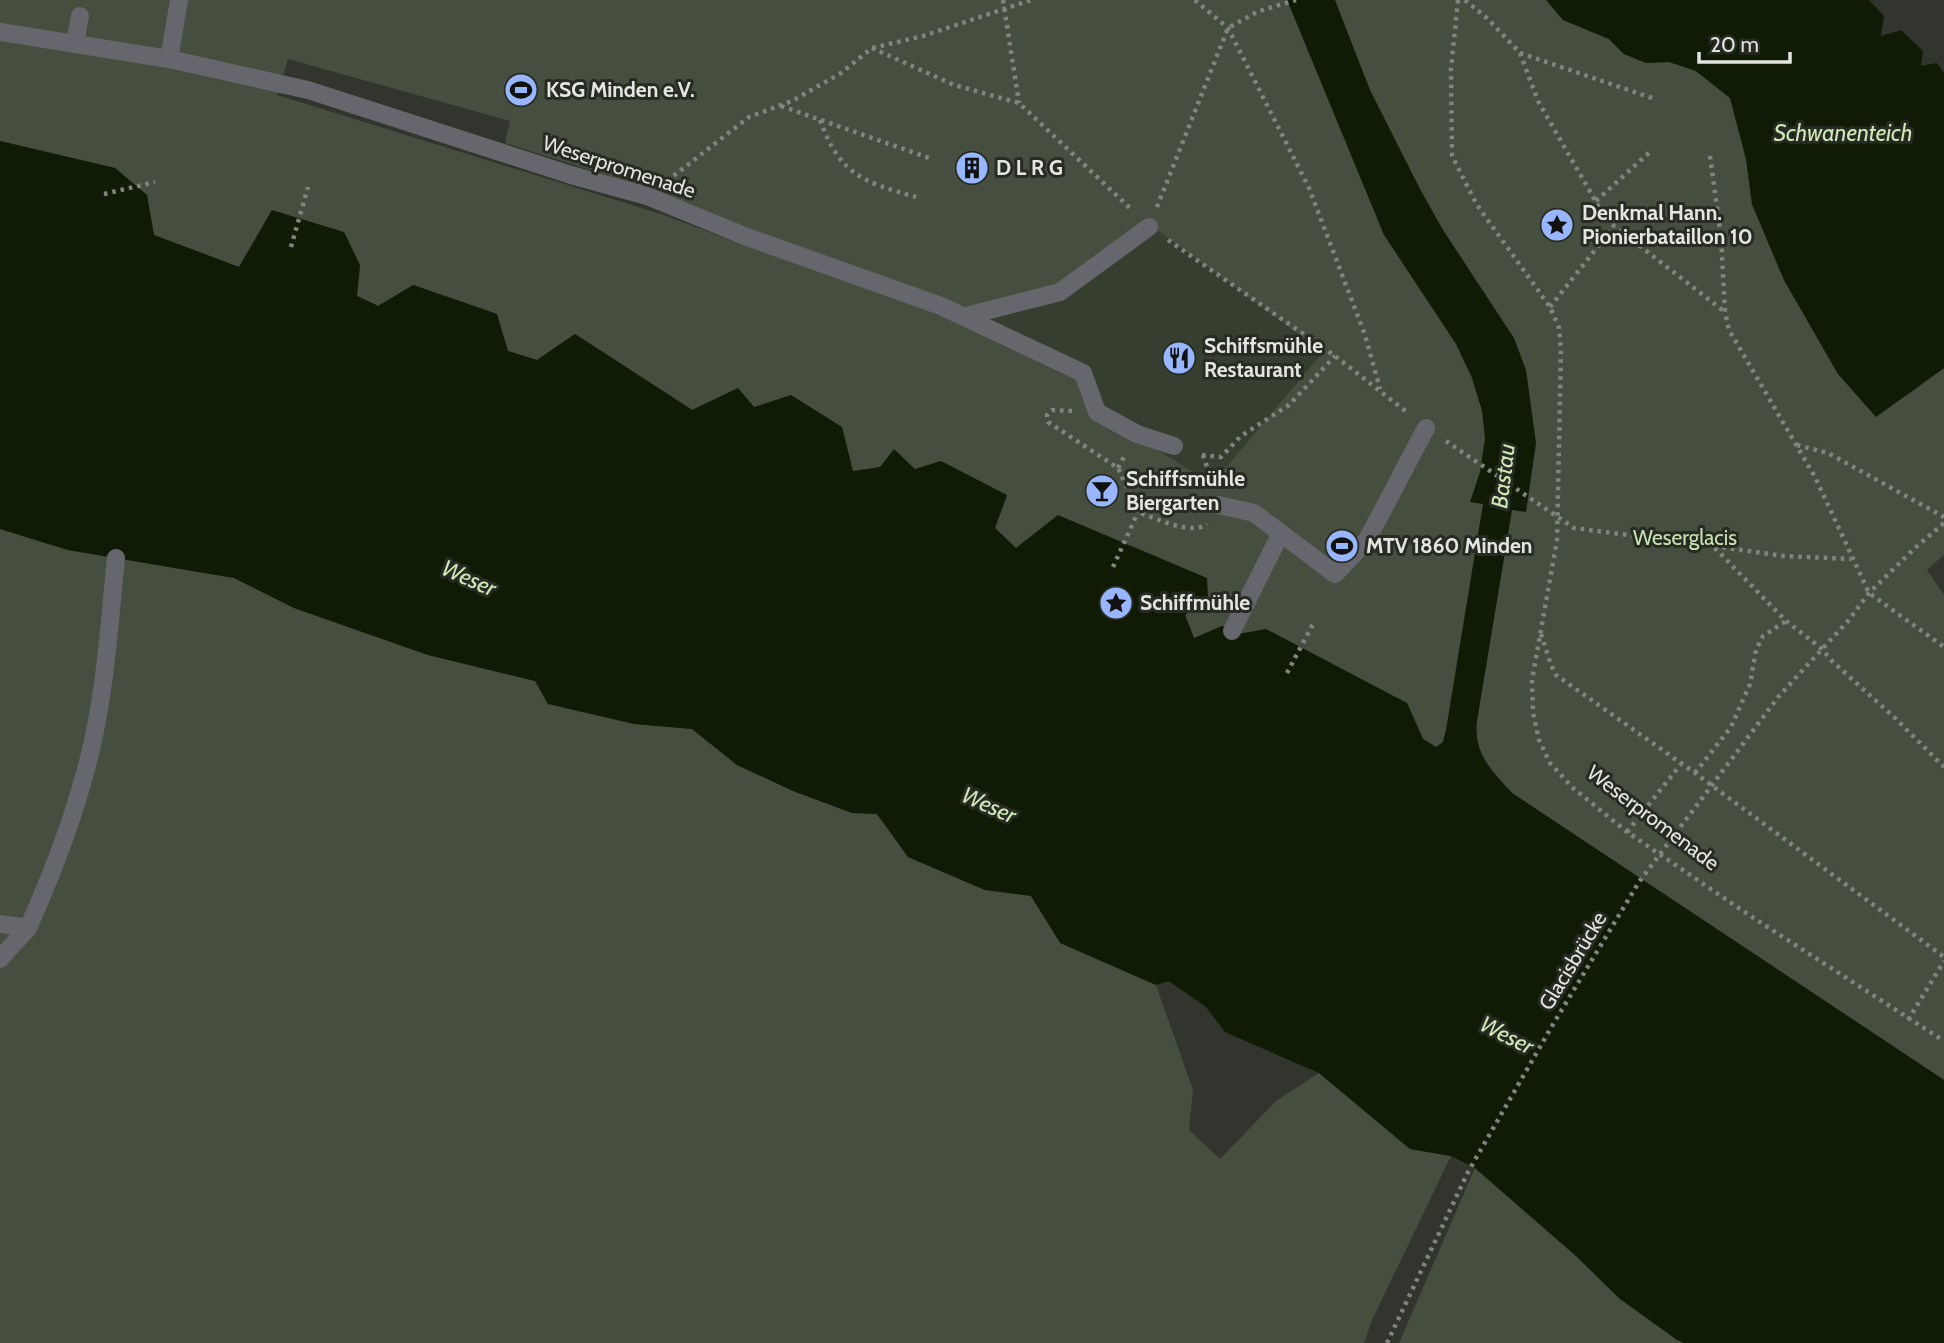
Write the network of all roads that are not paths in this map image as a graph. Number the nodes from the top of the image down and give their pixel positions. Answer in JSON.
{"nodes":[{"id":1,"x":179,"y":0,"type":"edge"},
{"id":2,"x":80,"y":16,"type":"dead end"},
{"id":3,"x":0,"y":32,"type":"edge"},
{"id":4,"x":75,"y":44,"type":"junction"},
{"id":5,"x":169,"y":60,"type":"junction"},
{"id":6,"x":1149,"y":227,"type":"road end"},
{"id":7,"x":966,"y":316,"type":"junction"},
{"id":8,"x":1426,"y":428,"type":"road end"},
{"id":9,"x":1174,"y":446,"type":"road end"},
{"id":10,"x":1219,"y":505,"type":"road end"},
{"id":11,"x":1281,"y":533,"type":"junction"},
{"id":12,"x":116,"y":558,"type":"dead end"},
{"id":13,"x":1232,"y":631,"type":"dead end"},
{"id":14,"x":0,"y":924,"type":"edge"},
{"id":15,"x":28,"y":928,"type":"junction"},
{"id":16,"x":0,"y":958,"type":"edge"}],
"edges":[{"from":1,"to":5,"type":"lane"},
{"from":2,"to":4,"type":"lane"},
{"from":3,"to":4,"type":"lane","name":"Weserpromenade"},
{"from":4,"to":5,"type":"lane","name":"Weserpromenade"},
{"from":5,"to":7,"type":"lane","name":"Weserpromenade"},
{"from":6,"to":7,"type":"lane"},
{"from":7,"to":9,"type":"lane","name":"Weserpromenade"},
{"from":8,"to":11,"type":"lane"},
{"from":10,"to":11,"type":"lane"},
{"from":11,"to":13,"type":"lane"},
{"from":12,"to":15,"type":"lane"},
{"from":14,"to":15,"type":"lane"},
{"from":15,"to":16,"type":"lane"}]}
